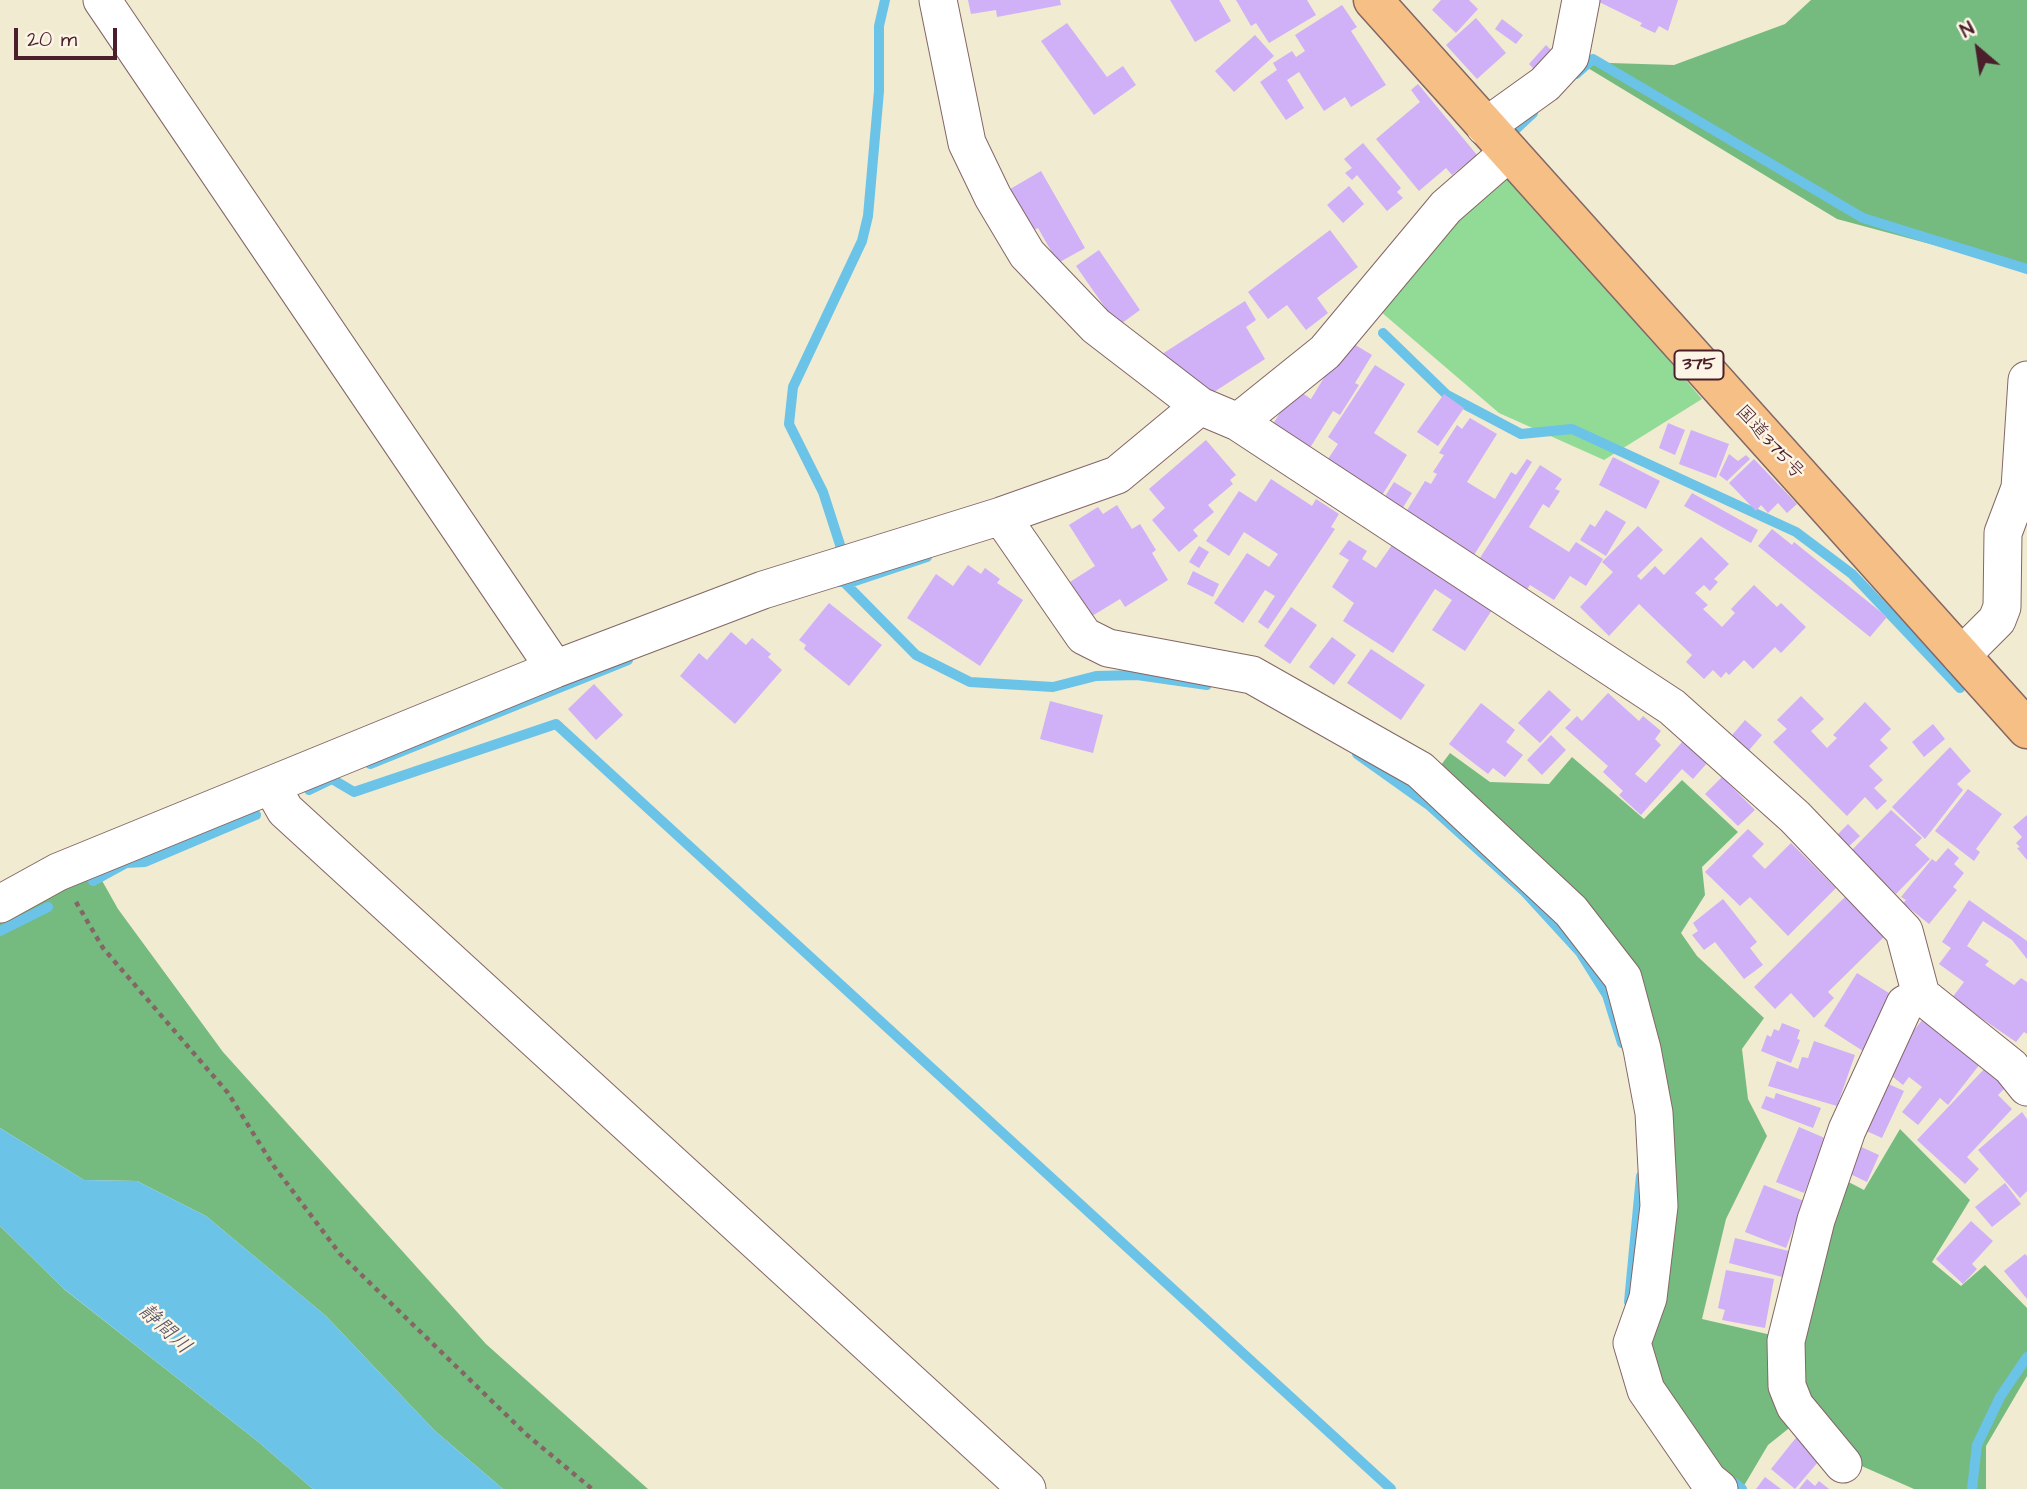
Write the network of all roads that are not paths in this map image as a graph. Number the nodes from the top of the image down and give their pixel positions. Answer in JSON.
{"nodes":[{"id":1,"x":102,"y":0,"type":"edge"},
{"id":2,"x":939,"y":0,"type":"edge"},
{"id":3,"x":1373,"y":0,"type":"edge"},
{"id":4,"x":1581,"y":0,"type":"edge"},
{"id":5,"x":1496,"y":140,"type":"junction"},
{"id":6,"x":2027,"y":380,"type":"edge"},
{"id":7,"x":1200,"y":406,"type":"junction"},
{"id":8,"x":1238,"y":422,"type":"junction"},
{"id":9,"x":1001,"y":516,"type":"junction"},
{"id":10,"x":1961,"y":656,"type":"junction"},
{"id":11,"x":555,"y":669,"type":"junction"},
{"id":12,"x":2027,"y":729,"type":"edge"},
{"id":13,"x":271,"y":785,"type":"junction"},
{"id":14,"x":0,"y":904,"type":"edge"},
{"id":15,"x":1921,"y":995,"type":"junction"},
{"id":16,"x":2027,"y":1087,"type":"edge"},
{"id":17,"x":1843,"y":1464,"type":"dead end"},
{"id":18,"x":1027,"y":1489,"type":"edge"},
{"id":19,"x":1718,"y":1489,"type":"edge"}],
"edges":[{"from":1,"to":11,"type":"street"},
{"from":2,"to":7,"type":"street"},
{"from":3,"to":5,"type":"highway","name":"国道375号","number":"375"},
{"from":4,"to":5,"type":"street"},
{"from":5,"to":8,"type":"street"},
{"from":5,"to":10,"type":"highway","name":"国道375号","number":"375"},
{"from":6,"to":10,"type":"street"},
{"from":7,"to":8,"type":"street"},
{"from":7,"to":9,"type":"street"},
{"from":8,"to":15,"type":"street"},
{"from":9,"to":11,"type":"street"},
{"from":9,"to":19,"type":"street"},
{"from":10,"to":12,"type":"highway","name":"国道375号","number":"375"},
{"from":11,"to":13,"type":"street"},
{"from":13,"to":14,"type":"street"},
{"from":13,"to":18,"type":"street"},
{"from":15,"to":16,"type":"street"},
{"from":15,"to":17,"type":"street"}]}
